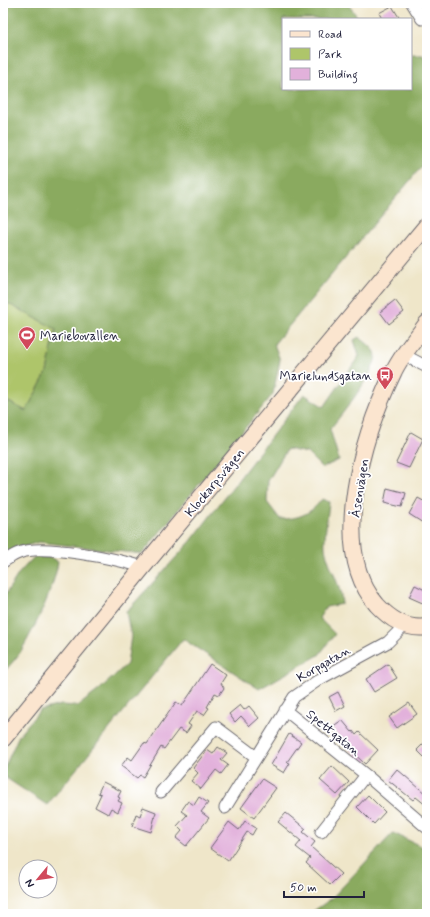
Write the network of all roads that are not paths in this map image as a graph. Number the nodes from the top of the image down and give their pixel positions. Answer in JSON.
{"nodes":[{"id":1,"x":412,"y":3,"type":"edge"},
{"id":2,"x":422,"y":19,"type":"dead end"},
{"id":3,"x":427,"y":226,"type":"edge"},
{"id":4,"x":427,"y":323,"type":"edge"},
{"id":5,"x":404,"y":355,"type":"junction"},
{"id":6,"x":427,"y":367,"type":"edge"},
{"id":7,"x":3,"y":562,"type":"edge"},
{"id":8,"x":142,"y":567,"type":"junction"},
{"id":9,"x":404,"y":626,"type":"junction"},
{"id":10,"x":427,"y":627,"type":"edge"},
{"id":11,"x":285,"y":710,"type":"junction"},
{"id":12,"x":3,"y":739,"type":"edge"},
{"id":13,"x":256,"y":757,"type":"junction"},
{"id":14,"x":366,"y":775,"type":"junction"},
{"id":15,"x":161,"y":792,"type":"dead end"},
{"id":16,"x":225,"y":808,"type":"dead end"},
{"id":17,"x":426,"y":827,"type":"dead end"},
{"id":18,"x":321,"y":832,"type":"dead end"}],
"edges":[{"from":1,"to":2,"type":"street"},
{"from":3,"to":8,"type":"street","name":"Klockarpsvägen"},
{"from":4,"to":5,"type":"street","name":"Åsenvägen"},
{"from":5,"to":6,"type":"street"},
{"from":5,"to":9,"type":"street","name":"Åsenvägen"},
{"from":7,"to":8,"type":"street"},
{"from":8,"to":12,"type":"street","name":"Klockarpsvägen"},
{"from":9,"to":10,"type":"street"},
{"from":9,"to":11,"type":"street","name":"Korpgatan"},
{"from":11,"to":13,"type":"street","name":"Korpgatan"},
{"from":11,"to":14,"type":"street","name":"Spettgatan"},
{"from":13,"to":15,"type":"street"},
{"from":13,"to":16,"type":"street","name":"Korpgatan"},
{"from":14,"to":17,"type":"street","name":"Spettgatan"},
{"from":14,"to":18,"type":"street"}]}
